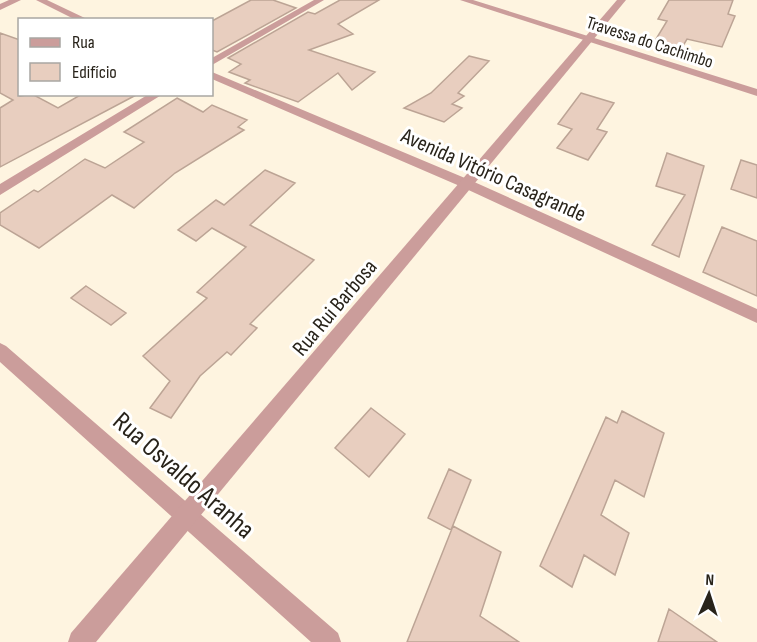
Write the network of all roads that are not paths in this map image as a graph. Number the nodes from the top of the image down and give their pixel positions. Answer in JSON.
{"nodes":[{"id":1,"x":16,"y":0,"type":"edge"},
{"id":2,"x":40,"y":0,"type":"edge"},
{"id":3,"x":320,"y":0,"type":"edge"},
{"id":4,"x":464,"y":0,"type":"edge"},
{"id":5,"x":622,"y":0,"type":"edge"},
{"id":6,"x":0,"y":7,"type":"edge"},
{"id":7,"x":80,"y":18,"type":"edge"},
{"id":8,"x":590,"y":40,"type":"junction"},
{"id":9,"x":213,"y":61,"type":"edge"},
{"id":10,"x":213,"y":75,"type":"edge"},
{"id":11,"x":757,"y":93,"type":"edge"},
{"id":12,"x":155,"y":96,"type":"edge"},
{"id":13,"x":467,"y":184,"type":"junction"},
{"id":14,"x":0,"y":190,"type":"edge"},
{"id":15,"x":757,"y":316,"type":"edge"},
{"id":16,"x":0,"y":351,"type":"edge"},
{"id":17,"x":187,"y":515,"type":"junction"},
{"id":18,"x":80,"y":642,"type":"edge"},
{"id":19,"x":329,"y":642,"type":"edge"}],
"edges":[{"from":1,"to":6,"type":"street"},
{"from":2,"to":7,"type":"street"},
{"from":3,"to":9,"type":"street"},
{"from":4,"to":8,"type":"street","name":"Travessa do Cachimbo"},
{"from":5,"to":8,"type":"street","name":"Rua Rui Barbosa"},
{"from":8,"to":11,"type":"street","name":"Travessa do Cachimbo"},
{"from":8,"to":13,"type":"street","name":"Rua Rui Barbosa"},
{"from":10,"to":13,"type":"street","name":"Avenida Vitório Casagrande"},
{"from":12,"to":14,"type":"street"},
{"from":13,"to":15,"type":"street","name":"Avenida Vitório Casagrande"},
{"from":13,"to":17,"type":"street","name":"Rua Rui Barbosa"},
{"from":16,"to":17,"type":"street","name":"Rua Osvaldo Aranha"},
{"from":17,"to":18,"type":"street","name":"Rua Rui Barbosa"},
{"from":17,"to":19,"type":"street","name":"Rua Osvaldo Aranha"}]}
